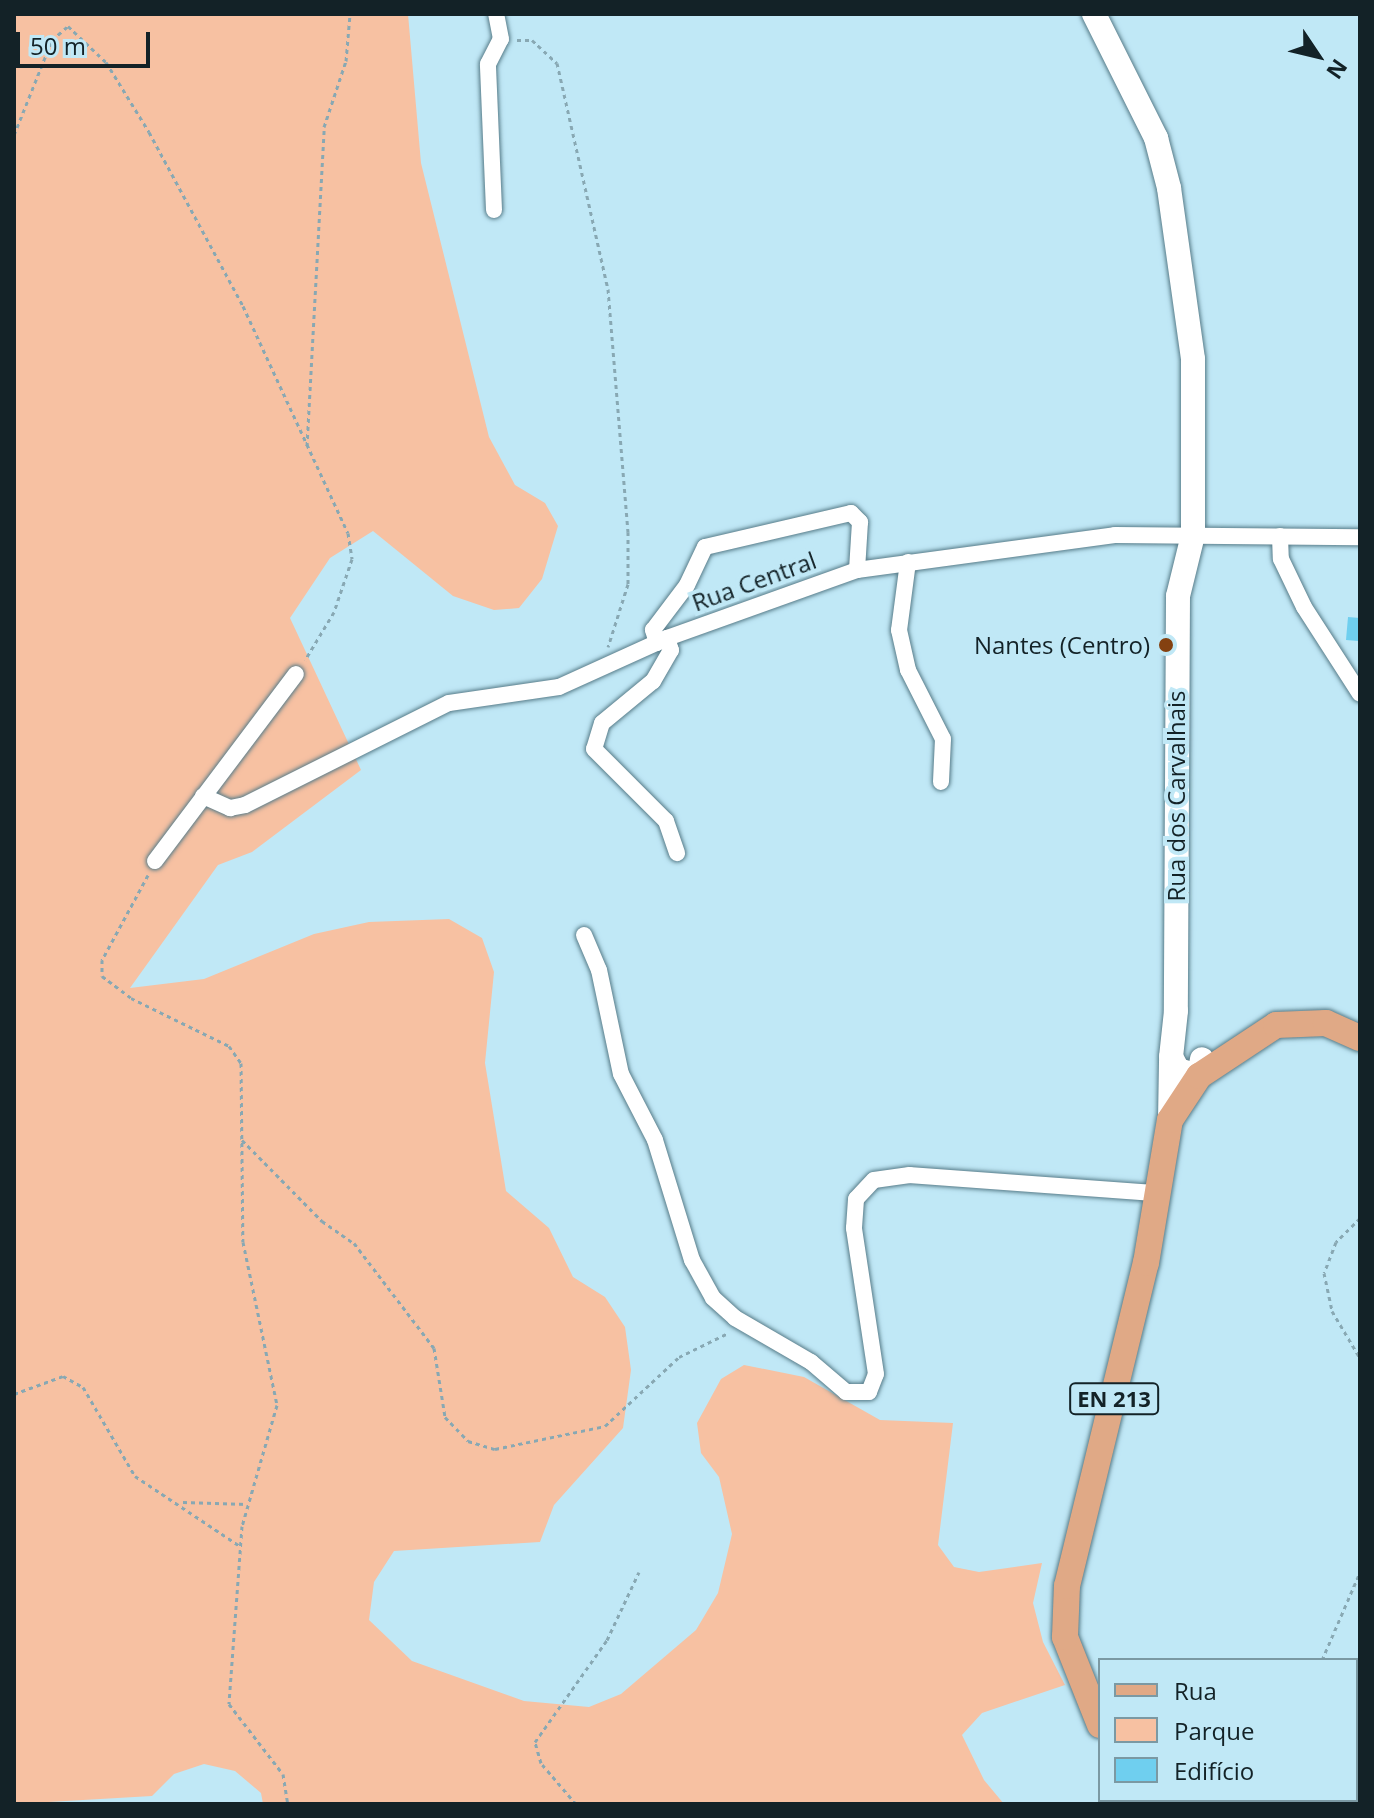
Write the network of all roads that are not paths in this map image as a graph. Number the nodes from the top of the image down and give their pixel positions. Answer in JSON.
{"nodes":[{"id":1,"x":496,"y":14,"type":"edge"},
{"id":2,"x":1094,"y":14,"type":"edge"},
{"id":3,"x":494,"y":210,"type":"dead end"},
{"id":4,"x":1193,"y":535,"type":"junction"},
{"id":5,"x":1280,"y":536,"type":"junction"},
{"id":6,"x":1360,"y":537,"type":"edge"},
{"id":7,"x":908,"y":562,"type":"junction"},
{"id":8,"x":857,"y":570,"type":"junction"},
{"id":9,"x":662,"y":640,"type":"junction"},
{"id":10,"x":296,"y":674,"type":"road end"},
{"id":11,"x":1360,"y":694,"type":"edge"},
{"id":12,"x":941,"y":782,"type":"dead end"},
{"id":13,"x":203,"y":796,"type":"junction"},
{"id":14,"x":677,"y":853,"type":"dead end"},
{"id":15,"x":155,"y":861,"type":"road end"},
{"id":16,"x":584,"y":935,"type":"dead end"},
{"id":17,"x":1360,"y":1038,"type":"edge"},
{"id":18,"x":1194,"y":1059,"type":"junction"},
{"id":19,"x":1156,"y":1193,"type":"junction"},
{"id":20,"x":1098,"y":1720,"type":"edge"}],
"edges":[{"from":1,"to":3,"type":"street"},
{"from":2,"to":4,"type":"main road","name":"Rua dos Carvalhais"},
{"from":4,"to":5,"type":"street","name":"Rua Central"},
{"from":4,"to":7,"type":"street","name":"Rua Central"},
{"from":4,"to":18,"type":"main road","name":"Rua dos Carvalhais"},
{"from":5,"to":6,"type":"street","name":"Rua Central"},
{"from":5,"to":11,"type":"street"},
{"from":7,"to":8,"type":"street","name":"Rua Central"},
{"from":7,"to":12,"type":"street"},
{"from":8,"to":9,"type":"street","name":"Rua Central"},
{"from":8,"to":9,"type":"street"},
{"from":9,"to":13,"type":"street","name":"Rua Central"},
{"from":9,"to":14,"type":"street"},
{"from":10,"to":13,"type":"street"},
{"from":13,"to":15,"type":"street"},
{"from":16,"to":19,"type":"street"},
{"from":17,"to":18,"type":"main road","number":"EN 213"},
{"from":18,"to":19,"type":"main road","number":"EN 213"},
{"from":19,"to":20,"type":"main road","number":"EN 213"}]}
